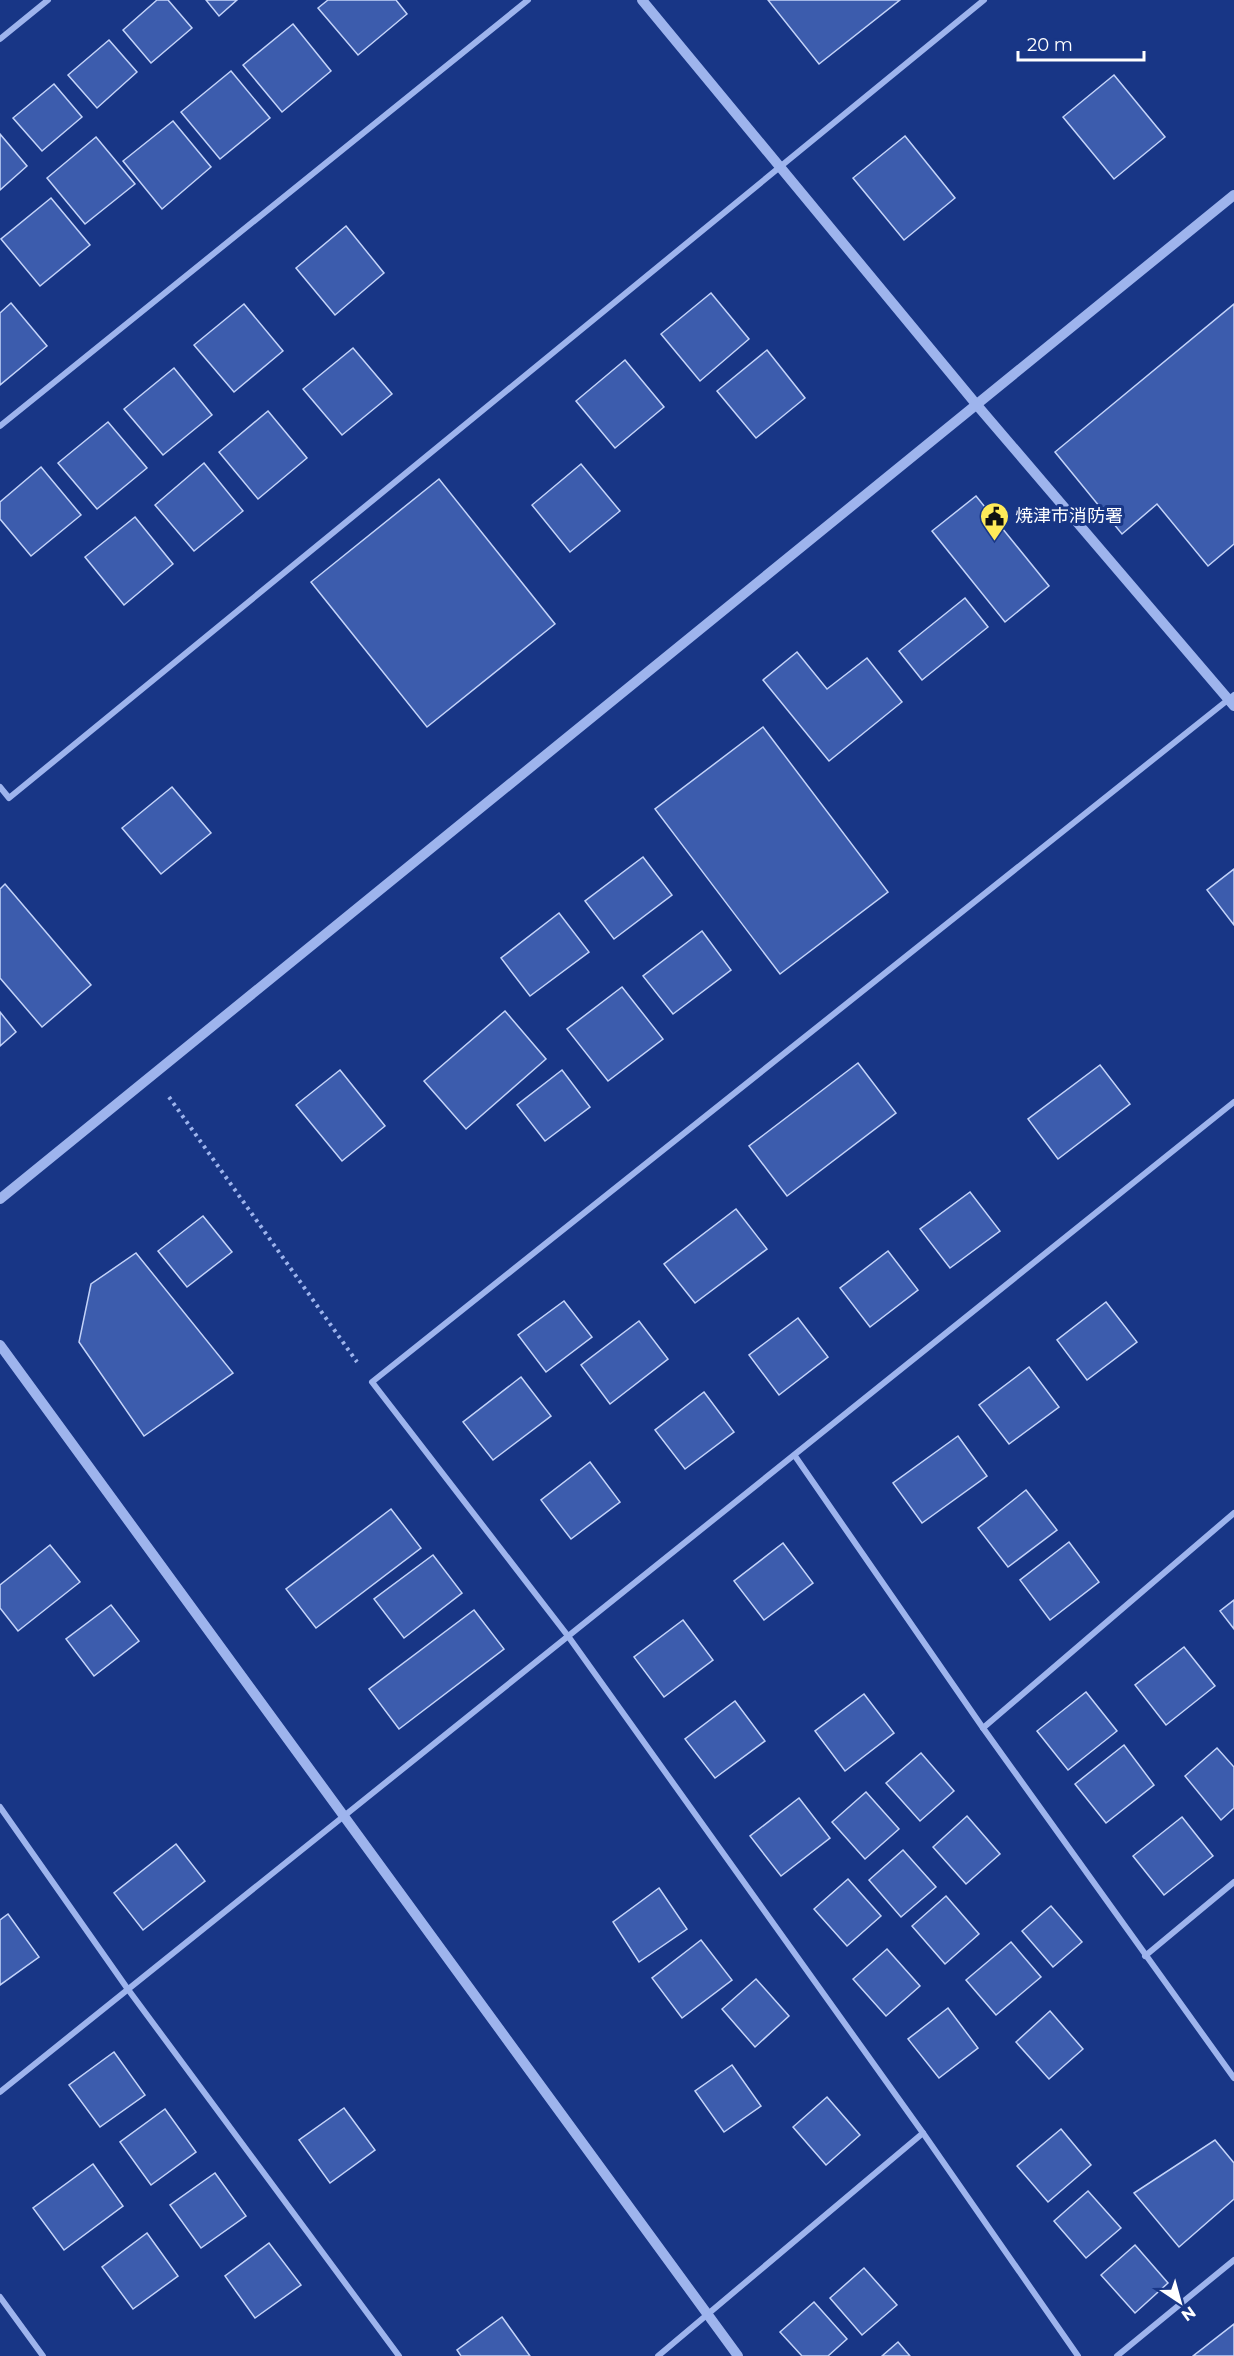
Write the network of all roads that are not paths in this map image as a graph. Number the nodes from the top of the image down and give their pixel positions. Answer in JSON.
{"nodes":[{"id":1,"x":48,"y":0,"type":"edge"},
{"id":2,"x":528,"y":0,"type":"edge"},
{"id":3,"x":642,"y":0,"type":"edge"},
{"id":4,"x":984,"y":0,"type":"edge"},
{"id":5,"x":0,"y":39,"type":"edge"},
{"id":6,"x":779,"y":166,"type":"junction"},
{"id":7,"x":1234,"y":195,"type":"edge"},
{"id":8,"x":976,"y":404,"type":"junction"},
{"id":9,"x":0,"y":426,"type":"edge"},
{"id":10,"x":1232,"y":700,"type":"edge"},
{"id":11,"x":0,"y":787,"type":"edge"},
{"id":12,"x":1234,"y":1102,"type":"edge"},
{"id":13,"x":0,"y":1199,"type":"edge"},
{"id":14,"x":0,"y":1345,"type":"edge"},
{"id":15,"x":795,"y":1456,"type":"junction"},
{"id":16,"x":1234,"y":1513,"type":"edge"},
{"id":17,"x":568,"y":1636,"type":"junction"},
{"id":18,"x":983,"y":1728,"type":"junction"},
{"id":19,"x":0,"y":1807,"type":"edge"},
{"id":20,"x":345,"y":1817,"type":"junction"},
{"id":21,"x":1234,"y":1882,"type":"edge"},
{"id":22,"x":1145,"y":1956,"type":"junction"},
{"id":23,"x":128,"y":1988,"type":"junction"},
{"id":24,"x":1234,"y":2078,"type":"edge"},
{"id":25,"x":0,"y":2092,"type":"edge"},
{"id":26,"x":923,"y":2133,"type":"junction"},
{"id":27,"x":1234,"y":2260,"type":"edge"},
{"id":28,"x":0,"y":2297,"type":"edge"},
{"id":29,"x":708,"y":2313,"type":"junction"},
{"id":30,"x":43,"y":2356,"type":"edge"},
{"id":31,"x":399,"y":2356,"type":"edge"},
{"id":32,"x":658,"y":2356,"type":"edge"},
{"id":33,"x":738,"y":2356,"type":"edge"},
{"id":34,"x":1078,"y":2356,"type":"edge"},
{"id":35,"x":1117,"y":2356,"type":"edge"}],
"edges":[{"from":1,"to":5,"type":"street"},
{"from":2,"to":9,"type":"street"},
{"from":3,"to":6,"type":"street"},
{"from":4,"to":6,"type":"street"},
{"from":6,"to":8,"type":"street"},
{"from":6,"to":11,"type":"street"},
{"from":7,"to":8,"type":"street"},
{"from":8,"to":10,"type":"street"},
{"from":8,"to":13,"type":"street"},
{"from":10,"to":17,"type":"street"},
{"from":12,"to":15,"type":"street"},
{"from":14,"to":20,"type":"street"},
{"from":15,"to":17,"type":"street"},
{"from":15,"to":18,"type":"street"},
{"from":16,"to":18,"type":"street"},
{"from":17,"to":20,"type":"street"},
{"from":17,"to":26,"type":"street"},
{"from":18,"to":22,"type":"street"},
{"from":19,"to":23,"type":"street"},
{"from":20,"to":23,"type":"street"},
{"from":20,"to":29,"type":"street"},
{"from":21,"to":22,"type":"street"},
{"from":22,"to":24,"type":"street"},
{"from":23,"to":25,"type":"street"},
{"from":23,"to":31,"type":"street"},
{"from":26,"to":29,"type":"street"},
{"from":26,"to":34,"type":"street"},
{"from":27,"to":35,"type":"street"},
{"from":28,"to":30,"type":"street"},
{"from":29,"to":32,"type":"street"},
{"from":29,"to":33,"type":"street"}]}
